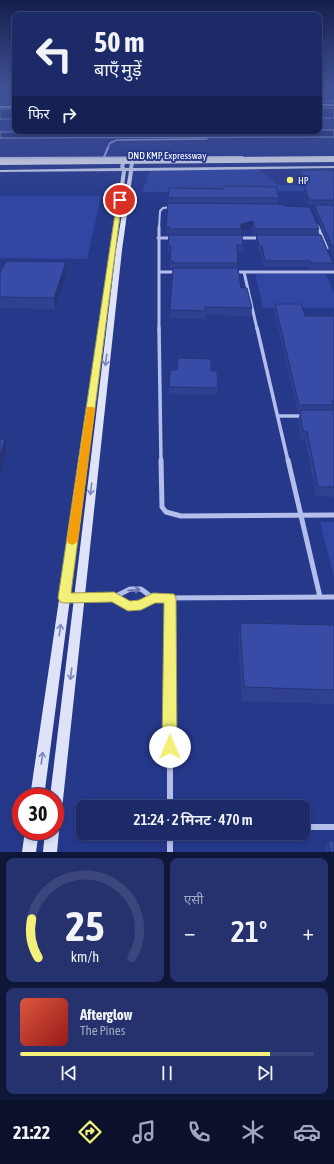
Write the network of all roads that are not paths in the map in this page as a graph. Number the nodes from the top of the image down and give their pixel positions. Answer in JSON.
{"nodes":[{"id":1,"x":207,"y":139,"type":"dead end"},
{"id":2,"x":104,"y":157,"type":"junction"},
{"id":3,"x":129,"y":157,"type":"junction"},
{"id":4,"x":0,"y":158,"type":"edge"},
{"id":5,"x":334,"y":158,"type":"edge"},
{"id":6,"x":0,"y":162,"type":"edge"},
{"id":7,"x":334,"y":165,"type":"edge"},
{"id":8,"x":0,"y":166,"type":"edge"},
{"id":9,"x":127,"y":169,"type":"junction"},
{"id":10,"x":0,"y":171,"type":"edge"},
{"id":11,"x":175,"y":207,"type":"edge"},
{"id":12,"x":315,"y":220,"type":"edge"},
{"id":13,"x":158,"y":238,"type":"junction"},
{"id":14,"x":174,"y":238,"type":"edge"},
{"id":15,"x":229,"y":238,"type":"edge"},
{"id":16,"x":268,"y":238,"type":"edge"},
{"id":17,"x":315,"y":238,"type":"edge"},
{"id":18,"x":323,"y":238,"type":"junction"},
{"id":19,"x":328,"y":252,"type":"edge"},
{"id":20,"x":159,"y":272,"type":"junction"},
{"id":21,"x":182,"y":272,"type":"edge"},
{"id":22,"x":228,"y":272,"type":"edge"},
{"id":23,"x":244,"y":272,"type":"junction"},
{"id":24,"x":334,"y":272,"type":"edge"},
{"id":25,"x":278,"y":416,"type":"junction"},
{"id":26,"x":310,"y":416,"type":"edge"},
{"id":27,"x":302,"y":515,"type":"junction"},
{"id":28,"x":334,"y":515,"type":"edge"},
{"id":29,"x":114,"y":597,"type":"junction"},
{"id":30,"x":320,"y":597,"type":"junction"},
{"id":31,"x":334,"y":597,"type":"edge"},
{"id":32,"x":64,"y":598,"type":"junction"},
{"id":33,"x":153,"y":598,"type":"junction"},
{"id":34,"x":170,"y":598,"type":"junction"},
{"id":35,"x":80,"y":599,"type":"junction"},
{"id":36,"x":37,"y":788,"type":"edge"},
{"id":37,"x":58,"y":788,"type":"edge"},
{"id":38,"x":170,"y":800,"type":"edge"},
{"id":39,"x":310,"y":827,"type":"edge"},
{"id":40,"x":334,"y":827,"type":"edge"},
{"id":41,"x":31,"y":840,"type":"edge"},
{"id":42,"x":51,"y":840,"type":"edge"},
{"id":43,"x":170,"y":840,"type":"edge"},
{"id":44,"x":29,"y":852,"type":"edge"},
{"id":45,"x":50,"y":852,"type":"edge"},
{"id":46,"x":170,"y":852,"type":"edge"}],
"edges":[{"from":1,"to":2,"type":"street"},
{"from":2,"to":3,"type":"street"},
{"from":2,"to":4,"type":"street"},
{"from":3,"to":5,"type":"street"},
{"from":3,"to":9,"type":"street"},
{"from":5,"to":6,"type":"highway","name":"DND KMP Expressway","bridge":true},
{"from":7,"to":8,"type":"highway","name":"DND KMP Expressway"},
{"from":7,"to":9,"type":"street"},
{"from":9,"to":10,"type":"street"},
{"from":9,"to":32,"type":"street"},
{"from":9,"to":35,"type":"street","one_way":true},
{"from":11,"to":13,"type":"street"},
{"from":12,"to":18,"type":"street"},
{"from":13,"to":14,"type":"street"},
{"from":13,"to":20,"type":"street"},
{"from":15,"to":16,"type":"street"},
{"from":17,"to":18,"type":"street"},
{"from":18,"to":19,"type":"street"},
{"from":20,"to":21,"type":"street"},
{"from":20,"to":27,"type":"street"},
{"from":22,"to":23,"type":"street"},
{"from":23,"to":24,"type":"street"},
{"from":23,"to":25,"type":"street"},
{"from":25,"to":26,"type":"street"},
{"from":25,"to":27,"type":"street"},
{"from":27,"to":28,"type":"street"},
{"from":27,"to":30,"type":"street"},
{"from":29,"to":33,"type":"street"},
{"from":29,"to":33,"type":"street","one_way":true},
{"from":29,"to":35,"type":"street"},
{"from":30,"to":31,"type":"street"},
{"from":30,"to":34,"type":"street"},
{"from":32,"to":35,"type":"street"},
{"from":36,"to":32,"type":"street","one_way":true},
{"from":33,"to":34,"type":"street"},
{"from":34,"to":38,"type":"street"},
{"from":35,"to":37,"type":"street","one_way":true},
{"from":39,"to":40,"type":"street"},
{"from":41,"to":44,"type":"street"},
{"from":42,"to":45,"type":"street"},
{"from":43,"to":46,"type":"street"}]}
